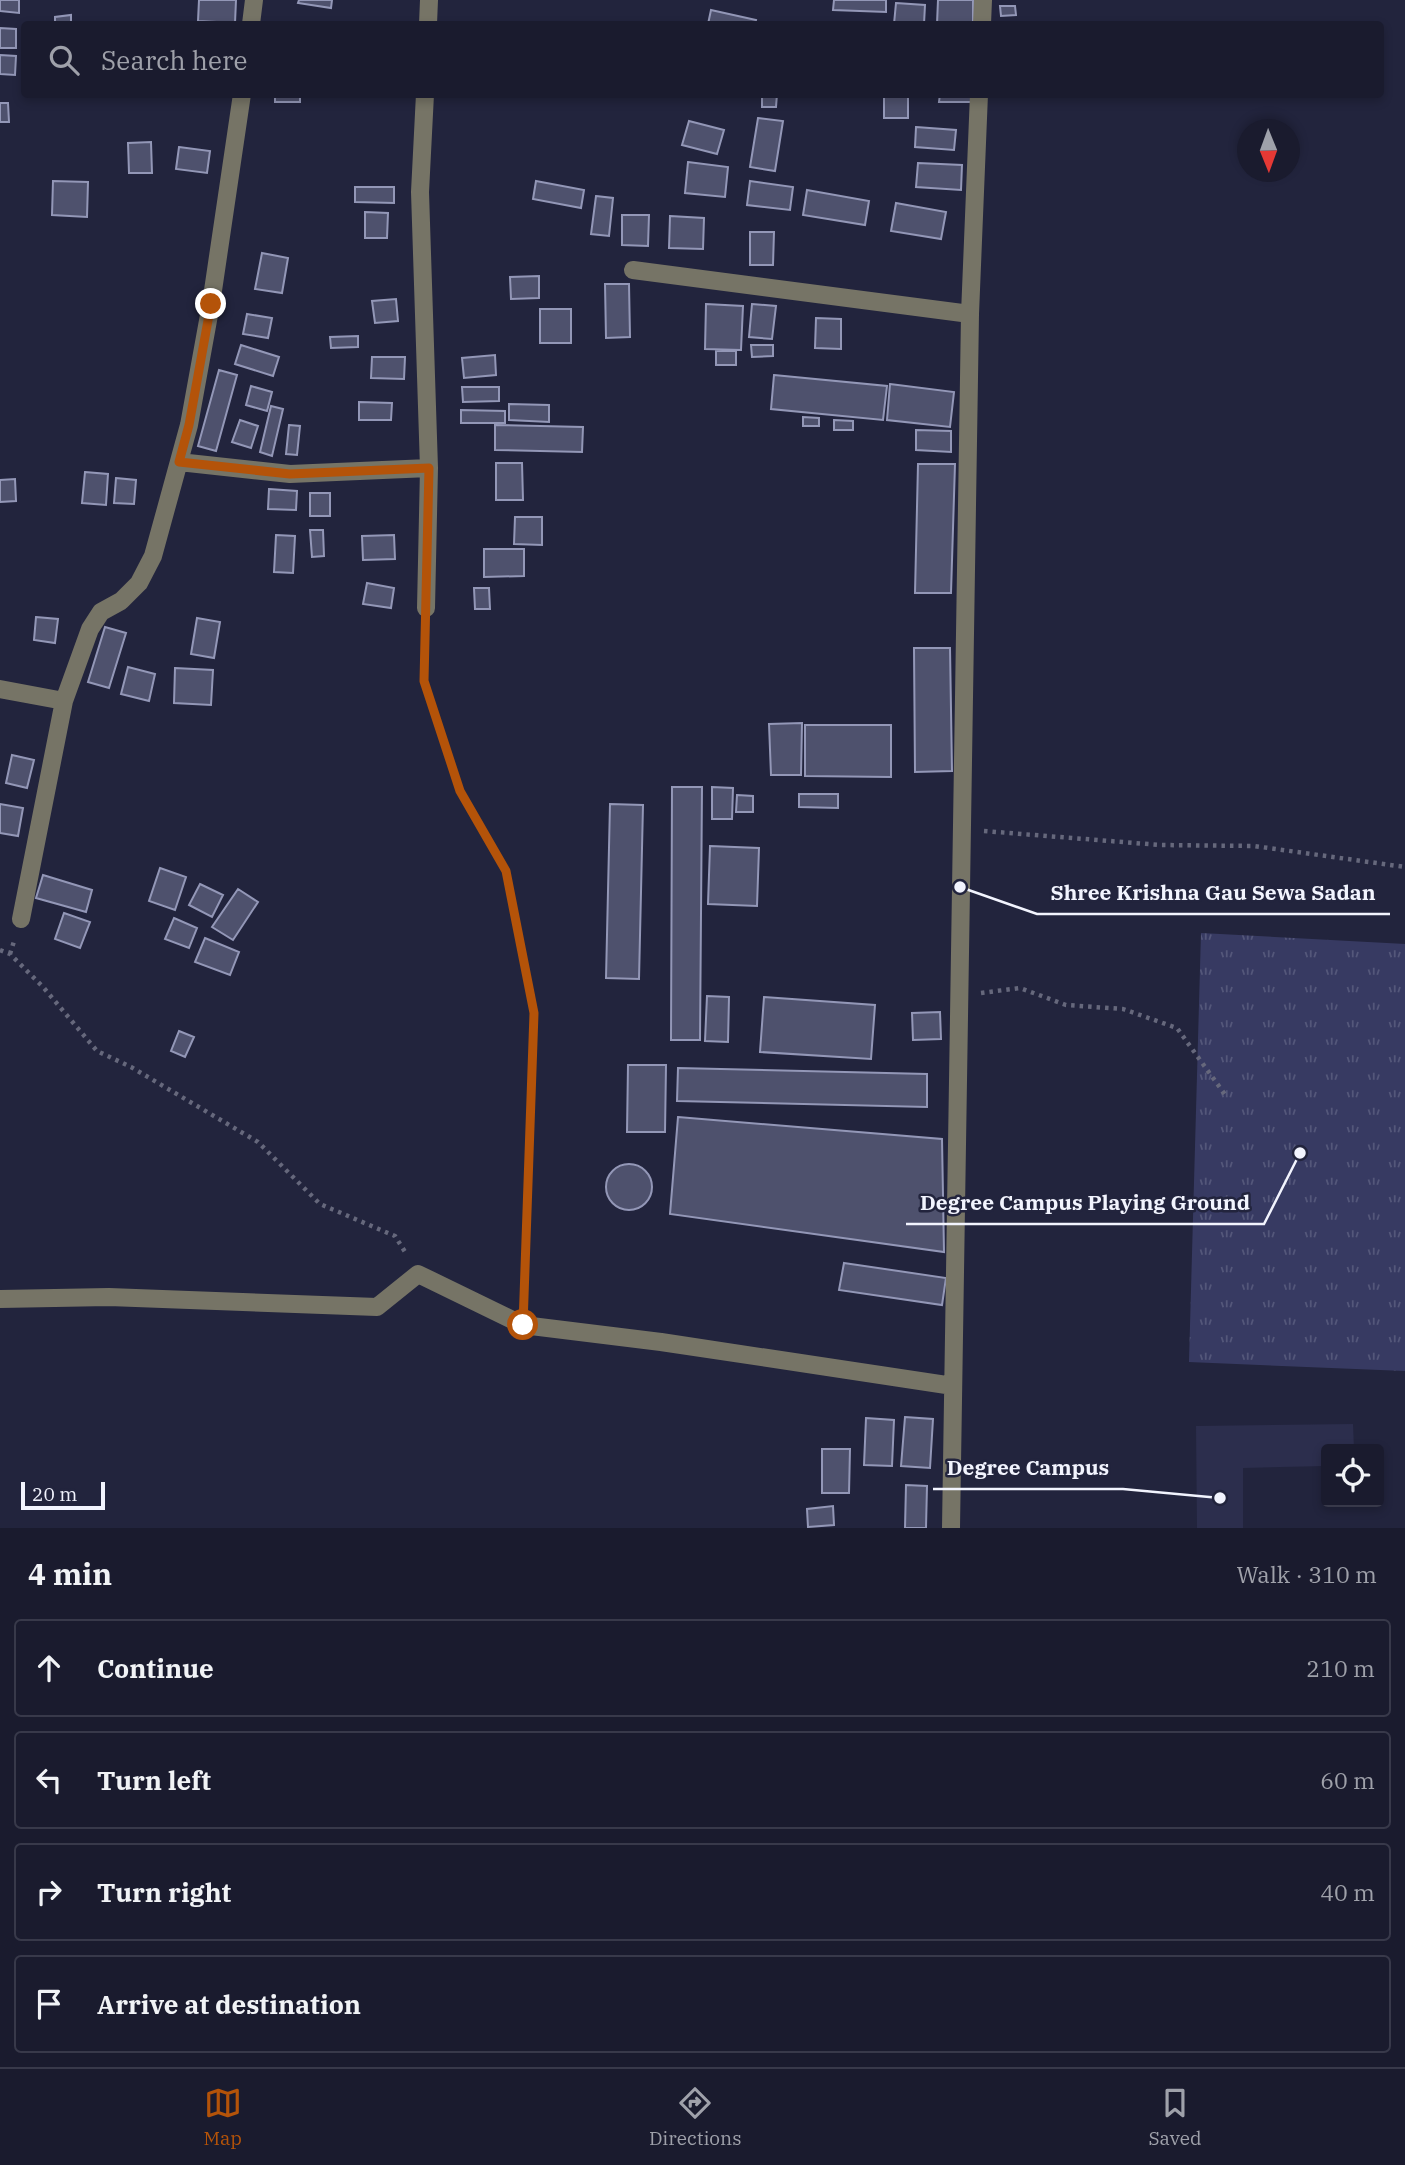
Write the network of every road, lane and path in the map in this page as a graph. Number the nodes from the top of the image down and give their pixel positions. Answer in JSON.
{"nodes":[{"id":1,"x":254,"y":0,"type":"edge"},
{"id":2,"x":429,"y":0,"type":"edge"},
{"id":3,"x":984,"y":0,"type":"edge"},
{"id":4,"x":251,"y":21,"type":"edge"},
{"id":5,"x":428,"y":21,"type":"edge"},
{"id":6,"x":982,"y":21,"type":"edge"},
{"id":7,"x":241,"y":98,"type":"edge"},
{"id":8,"x":425,"y":98,"type":"edge"},
{"id":9,"x":979,"y":98,"type":"edge"},
{"id":10,"x":633,"y":270,"type":"dead end"},
{"id":11,"x":970,"y":314,"type":"junction"},
{"id":12,"x":179,"y":462,"type":"junction"},
{"id":13,"x":429,"y":468,"type":"junction"},
{"id":14,"x":426,"y":608,"type":"joint"},
{"id":15,"x":0,"y":689,"type":"edge"},
{"id":16,"x":64,"y":701,"type":"junction"},
{"id":17,"x":962,"y":829,"type":"junction"},
{"id":18,"x":1405,"y":867,"type":"edge"},
{"id":19,"x":21,"y":919,"type":"dead end"},
{"id":20,"x":0,"y":950,"type":"edge"},
{"id":21,"x":959,"y":996,"type":"junction"},
{"id":22,"x":1226,"y":1096,"type":"dead end"},
{"id":23,"x":418,"y":1274,"type":"junction"},
{"id":24,"x":0,"y":1299,"type":"edge"},
{"id":25,"x":523,"y":1325,"type":"junction"},
{"id":26,"x":953,"y":1386,"type":"junction"},
{"id":27,"x":951,"y":1528,"type":"edge"}],
"edges":[{"from":1,"to":4,"type":"street"},
{"from":2,"to":5,"type":"street"},
{"from":3,"to":6,"type":"street"},
{"from":7,"to":12,"type":"street"},
{"from":8,"to":13,"type":"street"},
{"from":9,"to":11,"type":"street"},
{"from":10,"to":11,"type":"street"},
{"from":11,"to":17,"type":"street"},
{"from":12,"to":13,"type":"street"},
{"from":12,"to":16,"type":"street"},
{"from":13,"to":14,"type":"street"},
{"from":14,"to":25,"type":"path"},
{"from":15,"to":16,"type":"street"},
{"from":16,"to":19,"type":"street"},
{"from":17,"to":18,"type":"path"},
{"from":17,"to":21,"type":"street"},
{"from":20,"to":23,"type":"path"},
{"from":21,"to":22,"type":"path"},
{"from":21,"to":26,"type":"street"},
{"from":23,"to":24,"type":"street"},
{"from":23,"to":25,"type":"street"},
{"from":25,"to":26,"type":"street"},
{"from":26,"to":27,"type":"street"}]}
